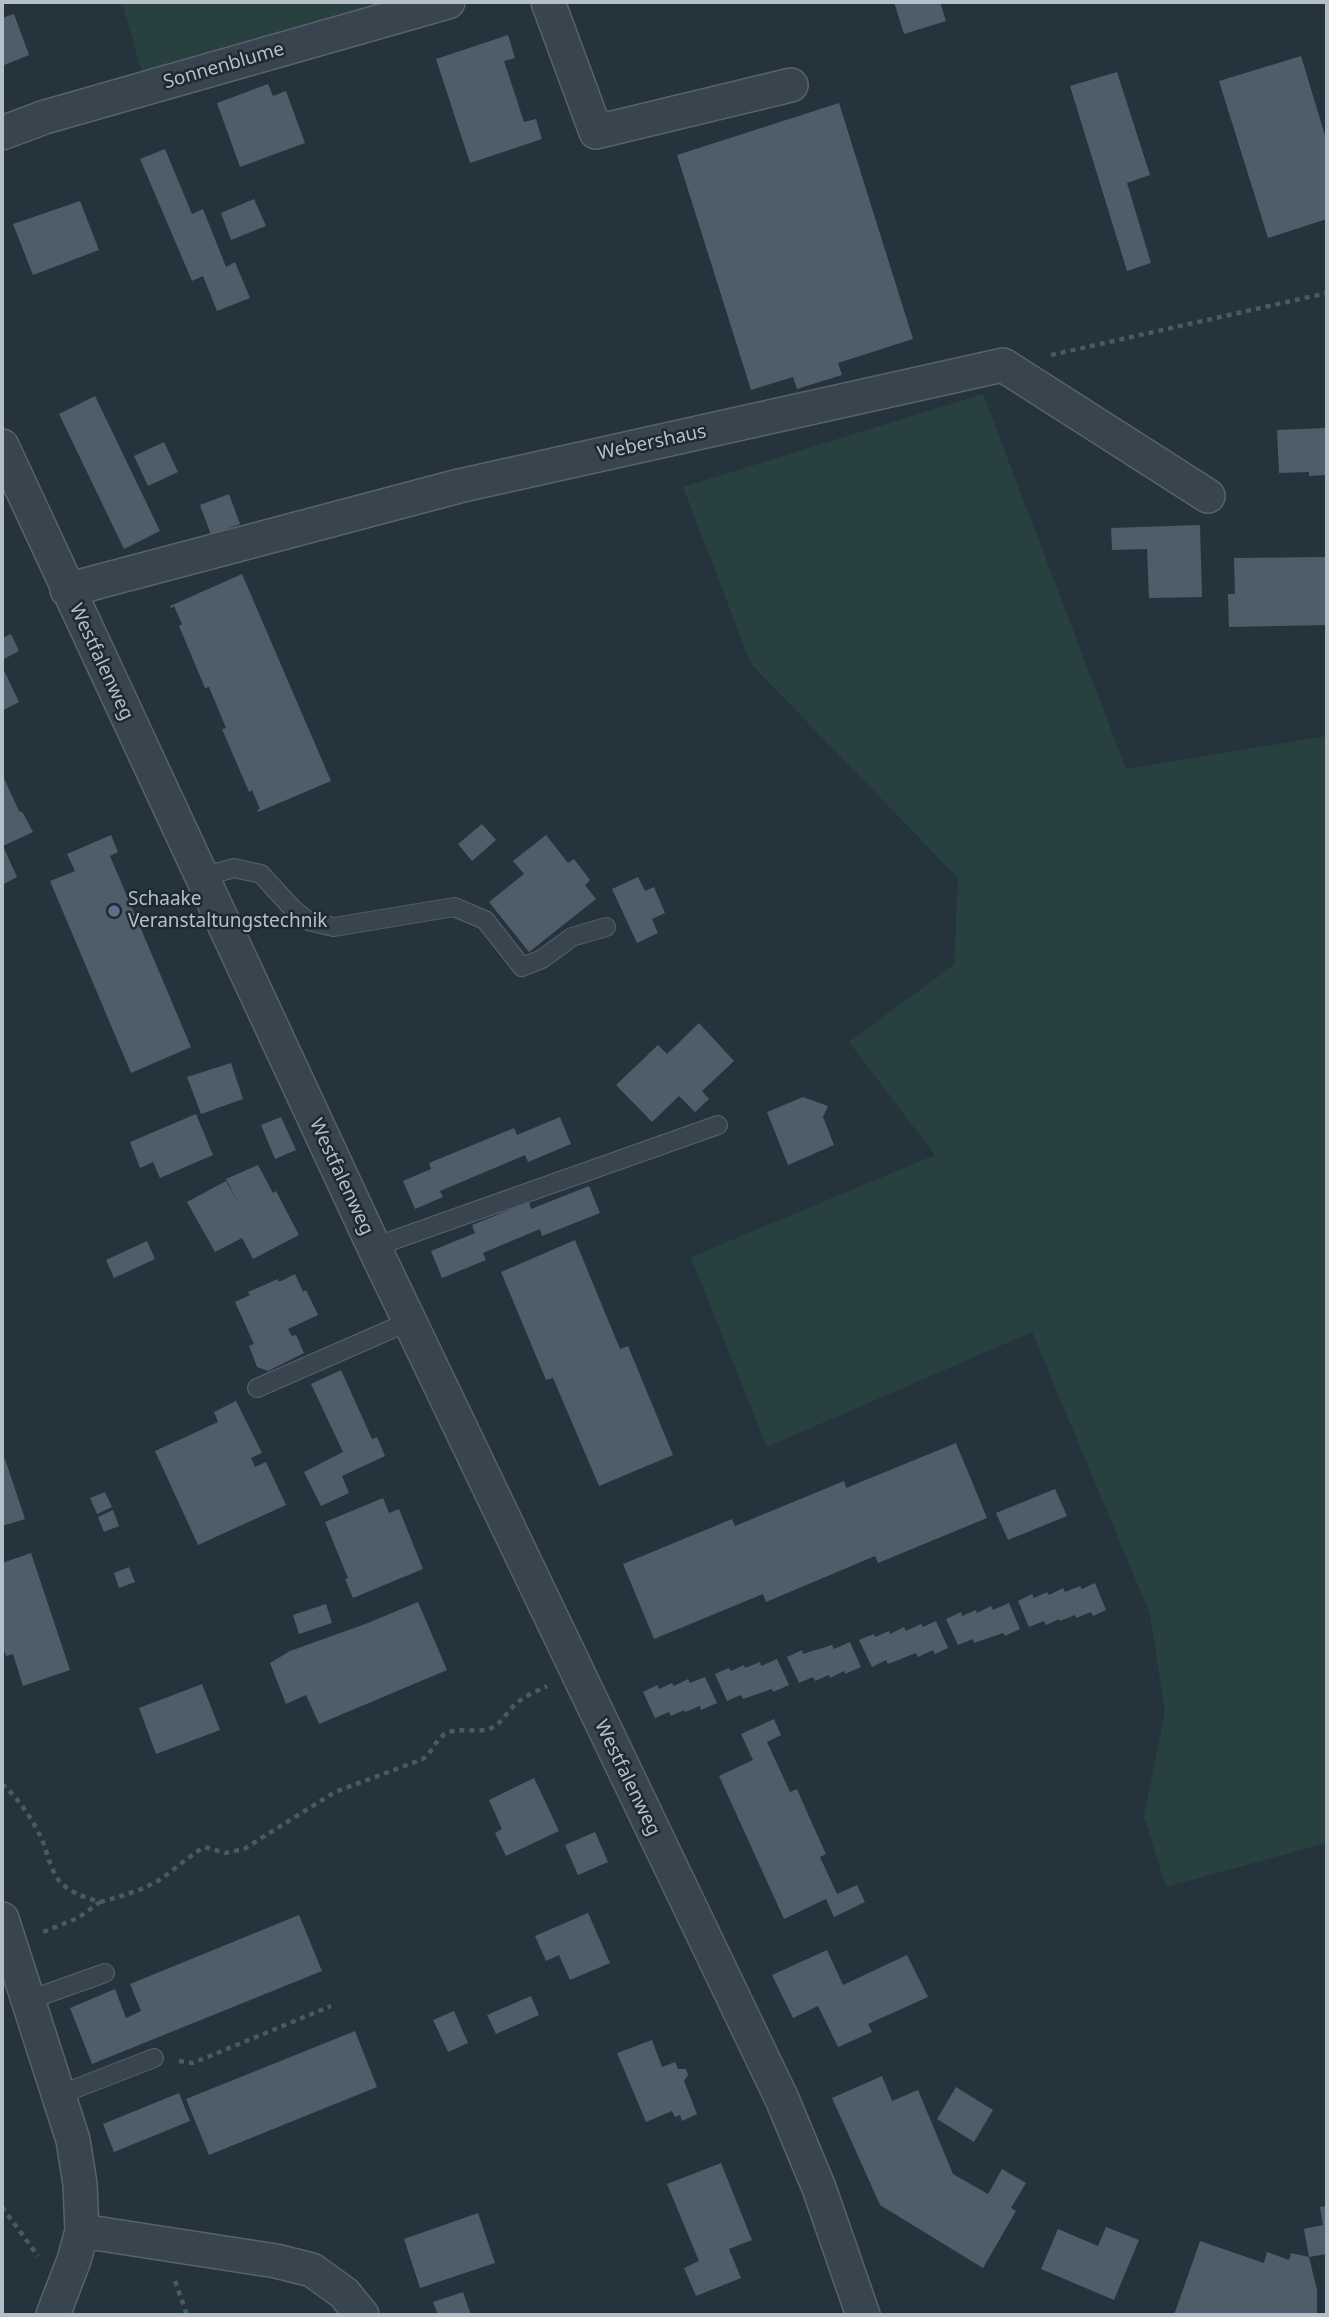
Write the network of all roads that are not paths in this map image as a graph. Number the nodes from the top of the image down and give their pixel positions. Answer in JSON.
{"nodes":[{"id":1,"x":448,"y":2,"type":"edge"},
{"id":2,"x":548,"y":2,"type":"edge"},
{"id":3,"x":791,"y":85,"type":"dead end"},
{"id":4,"x":2,"y":134,"type":"edge"},
{"id":5,"x":2,"y":446,"type":"edge"},
{"id":6,"x":1208,"y":496,"type":"dead end"},
{"id":7,"x":67,"y":590,"type":"junction"},
{"id":8,"x":202,"y":877,"type":"junction"},
{"id":9,"x":606,"y":927,"type":"dead end"},
{"id":10,"x":718,"y":1125,"type":"dead end"},
{"id":11,"x":374,"y":1247,"type":"junction"},
{"id":12,"x":410,"y":1321,"type":"junction"},
{"id":13,"x":257,"y":1388,"type":"dead end"},
{"id":14,"x":6,"y":1931,"type":"edge"},
{"id":15,"x":105,"y":1973,"type":"dead end"},
{"id":16,"x":29,"y":2000,"type":"junction"},
{"id":17,"x":154,"y":2058,"type":"road end"},
{"id":18,"x":59,"y":2095,"type":"junction"},
{"id":19,"x":82,"y":2231,"type":"junction"},
{"id":20,"x":58,"y":2303,"type":"edge"},
{"id":21,"x":870,"y":2314,"type":"edge"},
{"id":22,"x":362,"y":2315,"type":"edge"}],
"edges":[{"from":1,"to":4,"type":"street","name":"Sonnenblume"},
{"from":2,"to":3,"type":"street"},
{"from":5,"to":7,"type":"street","name":"Westfalenweg"},
{"from":6,"to":7,"type":"street","name":"Webershaus"},
{"from":7,"to":8,"type":"street","name":"Westfalenweg"},
{"from":8,"to":9,"type":"lane"},
{"from":8,"to":11,"type":"street","name":"Westfalenweg"},
{"from":10,"to":11,"type":"lane","name":"Westfalenweg"},
{"from":11,"to":12,"type":"street","name":"Westfalenweg"},
{"from":12,"to":13,"type":"lane"},
{"from":12,"to":21,"type":"street","name":"Westfalenweg"},
{"from":14,"to":16,"type":"street"},
{"from":15,"to":16,"type":"lane"},
{"from":16,"to":18,"type":"street"},
{"from":17,"to":18,"type":"lane"},
{"from":18,"to":19,"type":"street"},
{"from":19,"to":20,"type":"street"},
{"from":19,"to":22,"type":"street"}]}
